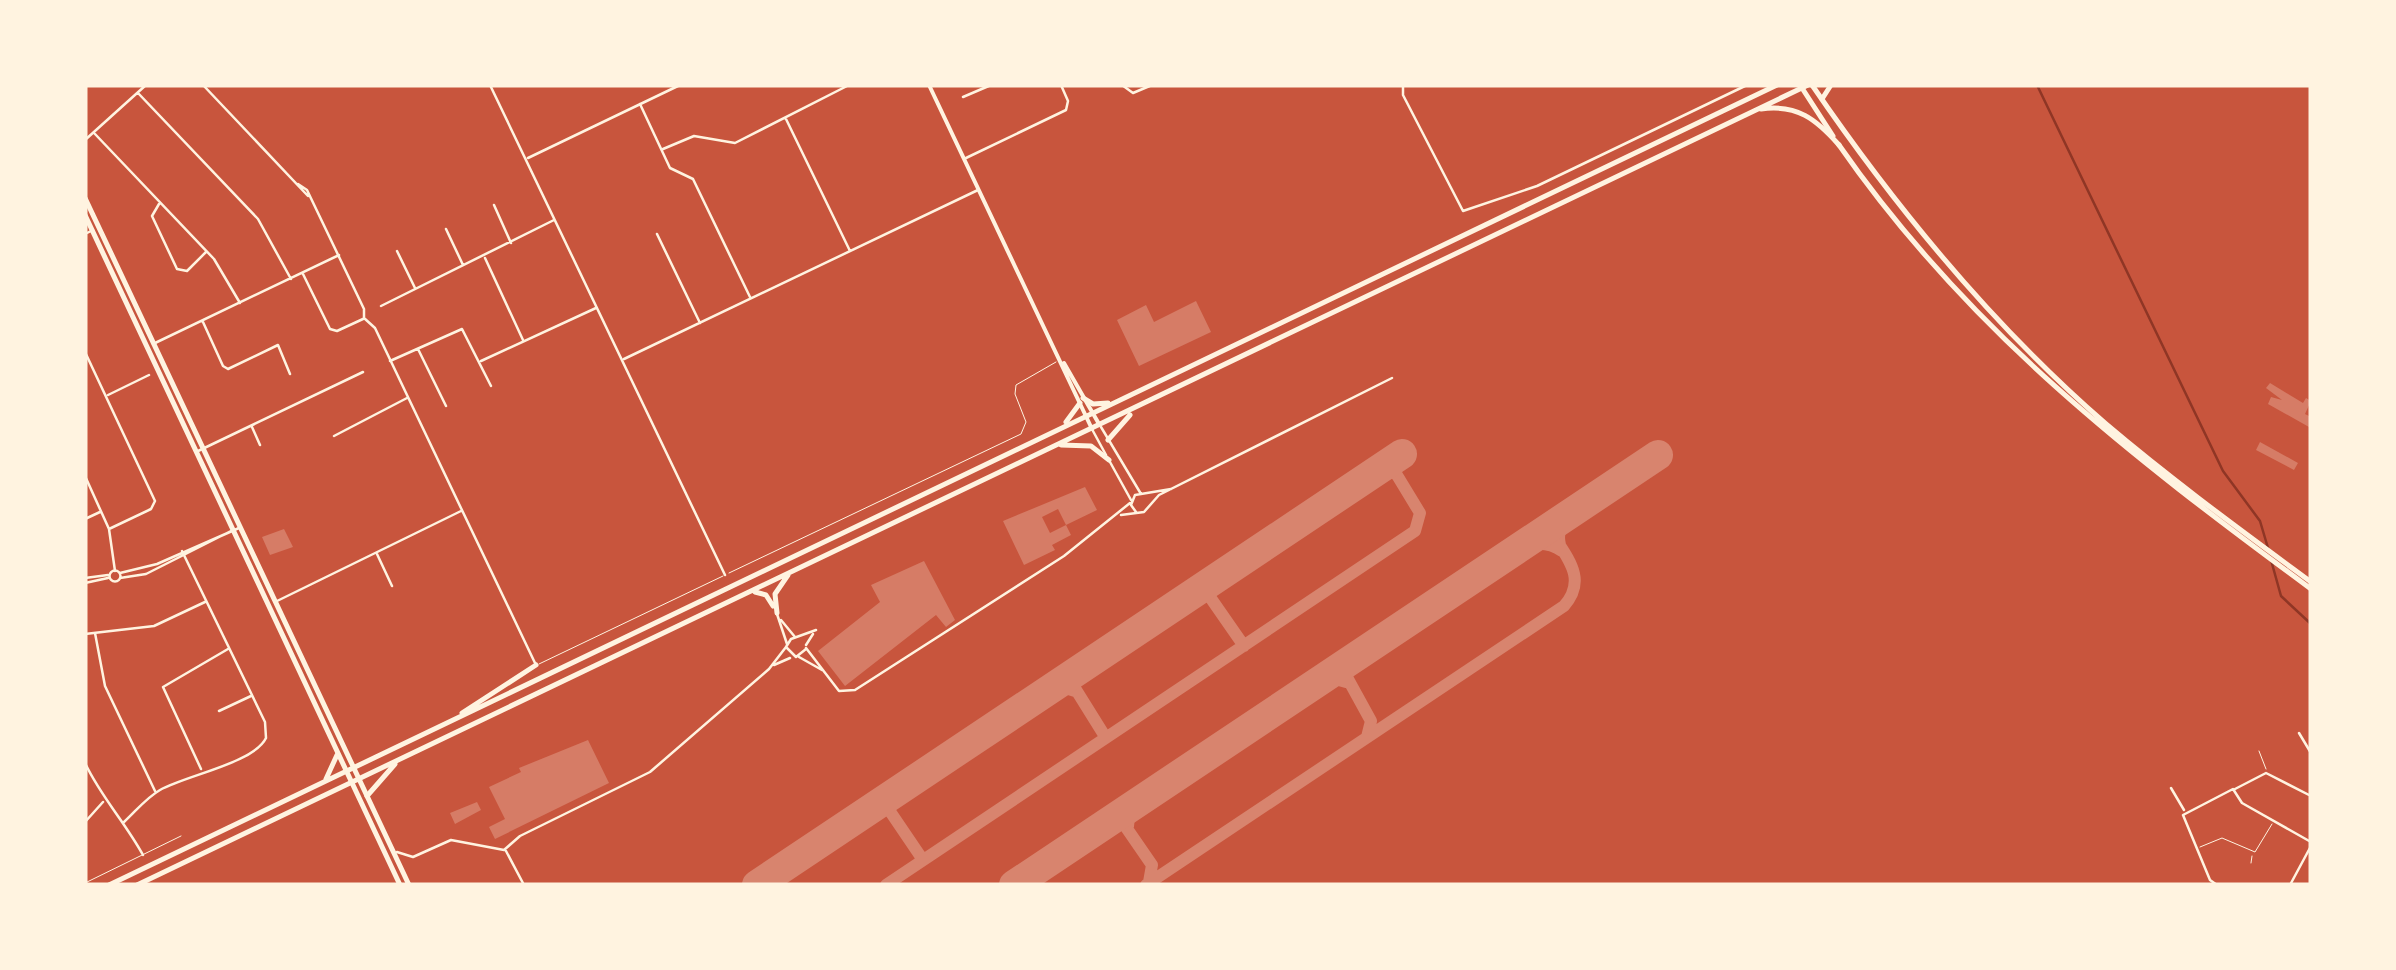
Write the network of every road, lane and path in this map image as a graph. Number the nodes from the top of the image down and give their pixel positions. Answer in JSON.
{"nodes":[{"id":1,"x":146,"y":85,"type":"edge"},
{"id":2,"x":203,"y":85,"type":"edge"},
{"id":3,"x":490,"y":85,"type":"edge"},
{"id":4,"x":679,"y":85,"type":"edge"},
{"id":5,"x":848,"y":85,"type":"edge"},
{"id":6,"x":929,"y":85,"type":"edge"},
{"id":7,"x":991,"y":85,"type":"edge"},
{"id":8,"x":1062,"y":85,"type":"edge"},
{"id":9,"x":1122,"y":85,"type":"edge"},
{"id":10,"x":1152,"y":85,"type":"edge"},
{"id":11,"x":1404,"y":85,"type":"edge"},
{"id":12,"x":1748,"y":85,"type":"edge"},
{"id":13,"x":1831,"y":85,"type":"edge"},
{"id":14,"x":1773,"y":86,"type":"edge"},
{"id":15,"x":1806,"y":86,"type":"edge"},
{"id":16,"x":138,"y":93,"type":"junction"},
{"id":17,"x":963,"y":97,"type":"dead end"},
{"id":18,"x":1822,"y":99,"type":"junction"},
{"id":19,"x":640,"y":104,"type":"junction"},
{"id":20,"x":1752,"y":110,"type":"junction"},
{"id":21,"x":786,"y":118,"type":"junction"},
{"id":22,"x":96,"y":134,"type":"junction"},
{"id":23,"x":85,"y":140,"type":"edge"},
{"id":24,"x":1839,"y":145,"type":"junction"},
{"id":25,"x":662,"y":149,"type":"junction"},
{"id":26,"x":528,"y":158,"type":"junction"},
{"id":27,"x":964,"y":158,"type":"junction"},
{"id":28,"x":979,"y":190,"type":"junction"},
{"id":29,"x":85,"y":198,"type":"edge"},
{"id":30,"x":160,"y":202,"type":"junction"},
{"id":31,"x":494,"y":205,"type":"dead end"},
{"id":32,"x":85,"y":215,"type":"edge"},
{"id":33,"x":499,"y":216,"type":"junction"},
{"id":34,"x":489,"y":220,"type":"dead end"},
{"id":35,"x":555,"y":220,"type":"junction"},
{"id":36,"x":96,"y":229,"type":"junction"},
{"id":37,"x":446,"y":229,"type":"dead end"},
{"id":38,"x":85,"y":234,"type":"edge"},
{"id":39,"x":657,"y":234,"type":"dead end"},
{"id":40,"x":450,"y":239,"type":"junction"},
{"id":41,"x":511,"y":243,"type":"junction"},
{"id":42,"x":441,"y":244,"type":"dead end"},
{"id":43,"x":397,"y":251,"type":"dead end"},
{"id":44,"x":850,"y":251,"type":"junction"},
{"id":45,"x":207,"y":252,"type":"junction"},
{"id":46,"x":339,"y":255,"type":"junction"},
{"id":47,"x":484,"y":257,"type":"junction"},
{"id":48,"x":409,"y":260,"type":"dead end"},
{"id":49,"x":403,"y":264,"type":"junction"},
{"id":50,"x":464,"y":266,"type":"junction"},
{"id":51,"x":302,"y":273,"type":"junction"},
{"id":52,"x":291,"y":279,"type":"junction"},
{"id":53,"x":416,"y":290,"type":"junction"},
{"id":54,"x":751,"y":298,"type":"junction"},
{"id":55,"x":240,"y":302,"type":"junction"},
{"id":56,"x":381,"y":306,"type":"dead end"},
{"id":57,"x":597,"y":308,"type":"junction"},
{"id":58,"x":364,"y":318,"type":"junction"},
{"id":59,"x":202,"y":321,"type":"junction"},
{"id":60,"x":700,"y":322,"type":"junction"},
{"id":61,"x":524,"y":340,"type":"junction"},
{"id":62,"x":151,"y":345,"type":"junction"},
{"id":63,"x":417,"y":348,"type":"junction"},
{"id":64,"x":85,"y":352,"type":"edge"},
{"id":65,"x":2037,"y":358,"type":"junction"},
{"id":66,"x":622,"y":360,"type":"junction"},
{"id":67,"x":1061,"y":360,"type":"junction"},
{"id":68,"x":390,"y":361,"type":"junction"},
{"id":69,"x":480,"y":361,"type":"junction"},
{"id":70,"x":363,"y":372,"type":"dead end"},
{"id":71,"x":290,"y":374,"type":"dead end"},
{"id":72,"x":150,"y":375,"type":"dead end"},
{"id":73,"x":2040,"y":376,"type":"junction"},
{"id":74,"x":1392,"y":378,"type":"dead end"},
{"id":75,"x":2057,"y":378,"type":"junction"},
{"id":76,"x":491,"y":386,"type":"dead end"},
{"id":77,"x":106,"y":396,"type":"junction"},
{"id":78,"x":408,"y":398,"type":"junction"},
{"id":79,"x":1082,"y":400,"type":"junction"},
{"id":80,"x":1114,"y":402,"type":"junction"},
{"id":81,"x":446,"y":406,"type":"dead end"},
{"id":82,"x":1136,"y":409,"type":"junction"},
{"id":83,"x":1088,"y":414,"type":"junction"},
{"id":84,"x":251,"y":426,"type":"junction"},
{"id":85,"x":1100,"y":426,"type":"junction"},
{"id":86,"x":1061,"y":428,"type":"junction"},
{"id":87,"x":1092,"y":430,"type":"junction"},
{"id":88,"x":334,"y":436,"type":"dead end"},
{"id":89,"x":1108,"y":440,"type":"junction"},
{"id":90,"x":260,"y":445,"type":"dead end"},
{"id":91,"x":1058,"y":446,"type":"junction"},
{"id":92,"x":202,"y":450,"type":"junction"},
{"id":93,"x":194,"y":453,"type":"junction"},
{"id":94,"x":1109,"y":460,"type":"junction"},
{"id":95,"x":85,"y":476,"type":"edge"},
{"id":96,"x":1176,"y":488,"type":"junction"},
{"id":97,"x":1142,"y":494,"type":"junction"},
{"id":98,"x":1131,"y":501,"type":"junction"},
{"id":99,"x":1150,"y":503,"type":"junction"},
{"id":100,"x":462,"y":511,"type":"junction"},
{"id":101,"x":102,"y":512,"type":"junction"},
{"id":102,"x":1137,"y":512,"type":"junction"},
{"id":103,"x":1114,"y":517,"type":"junction"},
{"id":104,"x":85,"y":519,"type":"edge"},
{"id":105,"x":109,"y":529,"type":"junction"},
{"id":106,"x":235,"y":529,"type":"junction"},
{"id":107,"x":2260,"y":548,"type":"junction"},
{"id":108,"x":376,"y":552,"type":"junction"},
{"id":109,"x":184,"y":554,"type":"junction"},
{"id":110,"x":790,"y":573,"type":"junction"},
{"id":111,"x":118,"y":574,"type":"junction"},
{"id":112,"x":726,"y":575,"type":"junction"},
{"id":113,"x":110,"y":577,"type":"junction"},
{"id":114,"x":85,"y":581,"type":"edge"},
{"id":115,"x":392,"y":586,"type":"dead end"},
{"id":116,"x":2311,"y":586,"type":"edge"},
{"id":117,"x":750,"y":593,"type":"junction"},
{"id":118,"x":207,"y":602,"type":"junction"},
{"id":119,"x":274,"y":602,"type":"junction"},
{"id":120,"x":267,"y":606,"type":"junction"},
{"id":121,"x":777,"y":614,"type":"junction"},
{"id":122,"x":95,"y":633,"type":"junction"},
{"id":123,"x":85,"y":634,"type":"edge"},
{"id":124,"x":798,"y":638,"type":"junction"},
{"id":125,"x":786,"y":645,"type":"junction"},
{"id":126,"x":806,"y":646,"type":"junction"},
{"id":127,"x":229,"y":648,"type":"junction"},
{"id":128,"x":796,"y":657,"type":"junction"},
{"id":129,"x":536,"y":665,"type":"junction"},
{"id":130,"x":769,"y":669,"type":"junction"},
{"id":131,"x":823,"y":671,"type":"junction"},
{"id":132,"x":314,"y":684,"type":"junction"},
{"id":133,"x":252,"y":696,"type":"junction"},
{"id":134,"x":312,"y":704,"type":"junction"},
{"id":135,"x":219,"y":712,"type":"dead end"},
{"id":136,"x":452,"y":721,"type":"junction"},
{"id":137,"x":2300,"y":733,"type":"dead end"},
{"id":138,"x":2260,"y":751,"type":"dead end"},
{"id":139,"x":2311,"y":753,"type":"edge"},
{"id":140,"x":336,"y":755,"type":"junction"},
{"id":141,"x":400,"y":759,"type":"junction"},
{"id":142,"x":85,"y":763,"type":"edge"},
{"id":143,"x":354,"y":768,"type":"junction"},
{"id":144,"x":201,"y":771,"type":"junction"},
{"id":145,"x":345,"y":772,"type":"junction"},
{"id":146,"x":2266,"y":772,"type":"junction"},
{"id":147,"x":358,"y":778,"type":"junction"},
{"id":148,"x":324,"y":782,"type":"junction"},
{"id":149,"x":350,"y":782,"type":"junction"},
{"id":150,"x":2311,"y":786,"type":"edge"},
{"id":151,"x":2170,"y":788,"type":"dead end"},
{"id":152,"x":2234,"y":790,"type":"junction"},
{"id":153,"x":156,"y":793,"type":"junction"},
{"id":154,"x":2309,"y":795,"type":"edge"},
{"id":155,"x":367,"y":796,"type":"junction"},
{"id":156,"x":104,"y":801,"type":"junction"},
{"id":157,"x":2185,"y":811,"type":"junction"},
{"id":158,"x":2273,"y":821,"type":"junction"},
{"id":159,"x":85,"y":822,"type":"edge"},
{"id":160,"x":124,"y":822,"type":"junction"},
{"id":161,"x":181,"y":836,"type":"dead end"},
{"id":162,"x":2311,"y":844,"type":"edge"},
{"id":163,"x":392,"y":848,"type":"junction"},
{"id":164,"x":2197,"y":848,"type":"junction"},
{"id":165,"x":504,"y":850,"type":"junction"},
{"id":166,"x":2252,"y":853,"type":"junction"},
{"id":167,"x":143,"y":854,"type":"junction"},
{"id":168,"x":2251,"y":863,"type":"dead end"},
{"id":169,"x":85,"y":883,"type":"edge"},
{"id":170,"x":108,"y":885,"type":"edge"},
{"id":171,"x":138,"y":885,"type":"edge"},
{"id":172,"x":400,"y":885,"type":"edge"},
{"id":173,"x":409,"y":885,"type":"edge"},
{"id":174,"x":524,"y":885,"type":"edge"},
{"id":175,"x":2218,"y":885,"type":"edge"},
{"id":176,"x":2290,"y":885,"type":"edge"}],
"edges":[{"from":1,"to":16,"type":"street"},
{"from":2,"to":46,"type":"street"},
{"from":3,"to":26,"type":"street"},
{"from":4,"to":19,"type":"street"},
{"from":5,"to":21,"type":"street"},
{"from":6,"to":27,"type":"main road"},
{"from":7,"to":17,"type":"street"},
{"from":8,"to":27,"type":"street"},
{"from":9,"to":10,"type":"street"},
{"from":11,"to":12,"type":"street"},
{"from":13,"to":18,"type":"main road"},
{"from":14,"to":80,"type":"main road"},
{"from":15,"to":18,"type":"main road"},
{"from":15,"to":20,"type":"main road"},
{"from":15,"to":24,"type":"main road"},
{"from":16,"to":22,"type":"street"},
{"from":16,"to":52,"type":"street"},
{"from":18,"to":65,"type":"main road"},
{"from":19,"to":25,"type":"street"},
{"from":19,"to":26,"type":"street"},
{"from":20,"to":24,"type":"main road"},
{"from":20,"to":82,"type":"main road"},
{"from":21,"to":25,"type":"street"},
{"from":21,"to":44,"type":"street"},
{"from":22,"to":23,"type":"street"},
{"from":22,"to":30,"type":"street"},
{"from":24,"to":73,"type":"main road"},
{"from":25,"to":54,"type":"street"},
{"from":26,"to":35,"type":"street"},
{"from":27,"to":28,"type":"main road"},
{"from":28,"to":44,"type":"street"},
{"from":28,"to":67,"type":"main road"},
{"from":29,"to":36,"type":"main road"},
{"from":30,"to":45,"type":"street"},
{"from":30,"to":45,"type":"street"},
{"from":31,"to":33,"type":"street"},
{"from":32,"to":36,"type":"main road"},
{"from":33,"to":34,"type":"street"},
{"from":33,"to":41,"type":"street"},
{"from":35,"to":41,"type":"street"},
{"from":35,"to":57,"type":"street"},
{"from":36,"to":38,"type":"street"},
{"from":36,"to":62,"type":"main road"},
{"from":37,"to":40,"type":"street"},
{"from":39,"to":60,"type":"street"},
{"from":40,"to":42,"type":"street"},
{"from":40,"to":50,"type":"street"},
{"from":41,"to":47,"type":"street"},
{"from":43,"to":49,"type":"street"},
{"from":44,"to":54,"type":"street"},
{"from":45,"to":55,"type":"street"},
{"from":46,"to":51,"type":"street"},
{"from":46,"to":58,"type":"street"},
{"from":47,"to":50,"type":"street"},
{"from":47,"to":61,"type":"street"},
{"from":48,"to":49,"type":"street"},
{"from":49,"to":53,"type":"street"},
{"from":50,"to":53,"type":"street"},
{"from":51,"to":52,"type":"street"},
{"from":51,"to":58,"type":"street"},
{"from":52,"to":55,"type":"street"},
{"from":53,"to":56,"type":"street"},
{"from":54,"to":60,"type":"street"},
{"from":55,"to":59,"type":"street"},
{"from":57,"to":61,"type":"street"},
{"from":57,"to":66,"type":"street"},
{"from":58,"to":68,"type":"street"},
{"from":59,"to":62,"type":"street"},
{"from":59,"to":71,"type":"street"},
{"from":60,"to":66,"type":"street"},
{"from":61,"to":69,"type":"street"},
{"from":62,"to":92,"type":"main road"},
{"from":62,"to":93,"type":"main road"},
{"from":63,"to":68,"type":"street"},
{"from":63,"to":69,"type":"street"},
{"from":63,"to":81,"type":"street"},
{"from":64,"to":77,"type":"street"},
{"from":65,"to":73,"type":"main road"},
{"from":65,"to":75,"type":"main road"},
{"from":66,"to":112,"type":"street"},
{"from":67,"to":79,"type":"main road"},
{"from":67,"to":112,"type":"lane"},
{"from":68,"to":78,"type":"street"},
{"from":69,"to":76,"type":"street"},
{"from":70,"to":84,"type":"street"},
{"from":72,"to":77,"type":"street"},
{"from":73,"to":75,"type":"main road"},
{"from":73,"to":107,"type":"main road"},
{"from":74,"to":96,"type":"street"},
{"from":75,"to":107,"type":"main road"},
{"from":77,"to":105,"type":"street"},
{"from":78,"to":88,"type":"street"},
{"from":78,"to":100,"type":"street"},
{"from":79,"to":80,"type":"main road"},
{"from":79,"to":83,"type":"main road"},
{"from":79,"to":86,"type":"main road"},
{"from":80,"to":83,"type":"main road"},
{"from":82,"to":85,"type":"main road"},
{"from":82,"to":89,"type":"main road"},
{"from":83,"to":85,"type":"main road"},
{"from":83,"to":86,"type":"main road"},
{"from":83,"to":87,"type":"main road"},
{"from":84,"to":90,"type":"street"},
{"from":84,"to":92,"type":"street"},
{"from":85,"to":87,"type":"main road"},
{"from":85,"to":89,"type":"street"},
{"from":86,"to":136,"type":"main road"},
{"from":87,"to":91,"type":"main road"},
{"from":87,"to":94,"type":"street"},
{"from":89,"to":97,"type":"street"},
{"from":91,"to":94,"type":"main road"},
{"from":91,"to":110,"type":"main road"},
{"from":92,"to":93,"type":"street"},
{"from":92,"to":106,"type":"main road"},
{"from":93,"to":106,"type":"main road"},
{"from":94,"to":98,"type":"street"},
{"from":95,"to":101,"type":"street"},
{"from":96,"to":97,"type":"street"},
{"from":96,"to":99,"type":"street"},
{"from":97,"to":98,"type":"street"},
{"from":97,"to":99,"type":"street"},
{"from":98,"to":102,"type":"street"},
{"from":98,"to":103,"type":"street"},
{"from":99,"to":102,"type":"street"},
{"from":100,"to":108,"type":"street"},
{"from":100,"to":129,"type":"street"},
{"from":101,"to":104,"type":"street"},
{"from":101,"to":105,"type":"street"},
{"from":102,"to":103,"type":"street"},
{"from":103,"to":131,"type":"street"},
{"from":105,"to":111,"type":"street"},
{"from":106,"to":109,"type":"street"},
{"from":106,"to":119,"type":"main road"},
{"from":106,"to":120,"type":"main road"},
{"from":107,"to":116,"type":"main road"},
{"from":108,"to":115,"type":"street"},
{"from":108,"to":119,"type":"street"},
{"from":109,"to":111,"type":"street"},
{"from":109,"to":118,"type":"street"},
{"from":110,"to":117,"type":"main road"},
{"from":110,"to":121,"type":"main road"},
{"from":111,"to":113,"type":"street"},
{"from":111,"to":113,"type":"street"},
{"from":112,"to":129,"type":"lane"},
{"from":113,"to":114,"type":"street"},
{"from":117,"to":121,"type":"main road"},
{"from":117,"to":141,"type":"main road"},
{"from":118,"to":122,"type":"street"},
{"from":118,"to":127,"type":"street"},
{"from":119,"to":120,"type":"street"},
{"from":119,"to":132,"type":"main road"},
{"from":120,"to":134,"type":"main road"},
{"from":121,"to":124,"type":"street"},
{"from":121,"to":125,"type":"street"},
{"from":122,"to":123,"type":"street"},
{"from":122,"to":153,"type":"street"},
{"from":124,"to":125,"type":"street"},
{"from":124,"to":126,"type":"street"},
{"from":124,"to":126,"type":"street"},
{"from":125,"to":128,"type":"street"},
{"from":125,"to":130,"type":"street"},
{"from":126,"to":128,"type":"street"},
{"from":126,"to":131,"type":"street"},
{"from":127,"to":133,"type":"street"},
{"from":127,"to":144,"type":"street"},
{"from":128,"to":130,"type":"street"},
{"from":128,"to":131,"type":"street"},
{"from":129,"to":136,"type":"main road"},
{"from":130,"to":165,"type":"street"},
{"from":132,"to":134,"type":"main road"},
{"from":132,"to":143,"type":"main road"},
{"from":133,"to":135,"type":"street"},
{"from":133,"to":144,"type":"street"},
{"from":134,"to":140,"type":"main road"},
{"from":136,"to":143,"type":"main road"},
{"from":137,"to":139,"type":"street"},
{"from":138,"to":146,"type":"lane"},
{"from":140,"to":145,"type":"main road"},
{"from":140,"to":148,"type":"main road"},
{"from":141,"to":147,"type":"main road"},
{"from":141,"to":155,"type":"main road"},
{"from":142,"to":156,"type":"street"},
{"from":143,"to":145,"type":"main road"},
{"from":143,"to":147,"type":"main road"},
{"from":144,"to":153,"type":"street"},
{"from":145,"to":148,"type":"main road"},
{"from":145,"to":149,"type":"main road"},
{"from":146,"to":152,"type":"street"},
{"from":146,"to":154,"type":"street"},
{"from":147,"to":149,"type":"main road"},
{"from":147,"to":155,"type":"main road"},
{"from":148,"to":170,"type":"main road"},
{"from":149,"to":171,"type":"main road"},
{"from":149,"to":172,"type":"main road"},
{"from":150,"to":154,"type":"street"},
{"from":151,"to":157,"type":"street"},
{"from":152,"to":157,"type":"street"},
{"from":152,"to":158,"type":"street"},
{"from":153,"to":160,"type":"street"},
{"from":155,"to":163,"type":"main road"},
{"from":156,"to":159,"type":"street"},
{"from":156,"to":160,"type":"street"},
{"from":157,"to":164,"type":"street"},
{"from":158,"to":162,"type":"street"},
{"from":158,"to":166,"type":"lane"},
{"from":160,"to":167,"type":"street"},
{"from":161,"to":167,"type":"lane"},
{"from":162,"to":176,"type":"street"},
{"from":163,"to":165,"type":"street"},
{"from":163,"to":173,"type":"main road"},
{"from":164,"to":166,"type":"lane"},
{"from":164,"to":175,"type":"street"},
{"from":165,"to":174,"type":"street"},
{"from":166,"to":168,"type":"lane"},
{"from":167,"to":169,"type":"lane"}]}
